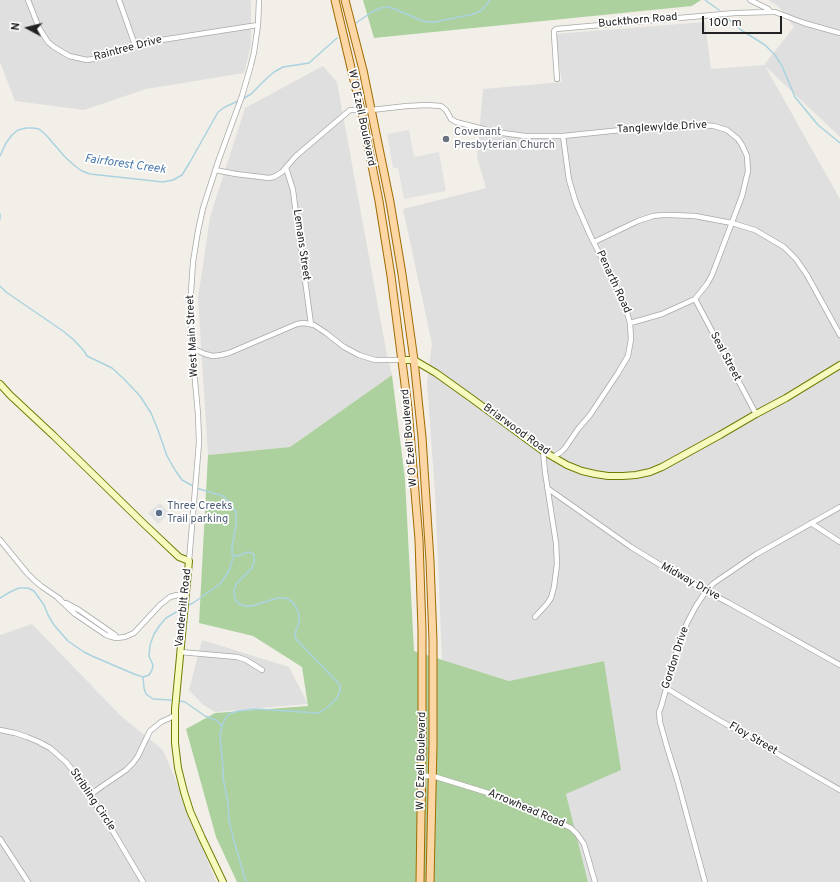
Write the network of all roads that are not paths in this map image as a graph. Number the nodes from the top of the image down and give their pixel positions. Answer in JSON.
{"nodes":[{"id":1,"x":28,"y":0,"type":"edge"},
{"id":2,"x":119,"y":0,"type":"edge"},
{"id":3,"x":259,"y":0,"type":"edge"},
{"id":4,"x":334,"y":0,"type":"edge"},
{"id":5,"x":346,"y":0,"type":"edge"},
{"id":6,"x":750,"y":0,"type":"edge"},
{"id":7,"x":771,"y":12,"type":"junction"},
{"id":8,"x":258,"y":25,"type":"junction"},
{"id":9,"x":840,"y":33,"type":"edge"},
{"id":10,"x":135,"y":45,"type":"junction"},
{"id":11,"x":557,"y":79,"type":"dead end"},
{"id":12,"x":361,"y":110,"type":"junction"},
{"id":13,"x":371,"y":110,"type":"junction"},
{"id":14,"x":563,"y":136,"type":"junction"},
{"id":15,"x":286,"y":168,"type":"junction"},
{"id":16,"x":215,"y":170,"type":"junction"},
{"id":17,"x":732,"y":224,"type":"junction"},
{"id":18,"x":594,"y":242,"type":"junction"},
{"id":19,"x":695,"y":299,"type":"junction"},
{"id":20,"x":630,"y":323,"type":"junction"},
{"id":21,"x":311,"y":324,"type":"junction"},
{"id":22,"x":840,"y":335,"type":"edge"},
{"id":23,"x":192,"y":348,"type":"junction"},
{"id":24,"x":402,"y":360,"type":"junction"},
{"id":25,"x":414,"y":360,"type":"junction"},
{"id":26,"x":840,"y":365,"type":"edge"},
{"id":27,"x":0,"y":384,"type":"edge"},
{"id":28,"x":756,"y":414,"type":"junction"},
{"id":29,"x":543,"y":451,"type":"junction"},
{"id":30,"x":553,"y":457,"type":"junction"},
{"id":31,"x":423,"y":461,"type":"junction"},
{"id":32,"x":413,"y":464,"type":"junction"},
{"id":33,"x":547,"y":488,"type":"junction"},
{"id":34,"x":840,"y":507,"type":"edge"},
{"id":35,"x":812,"y":523,"type":"junction"},
{"id":36,"x":0,"y":540,"type":"edge"},
{"id":37,"x":840,"y":542,"type":"edge"},
{"id":38,"x":189,"y":561,"type":"junction"},
{"id":39,"x":706,"y":591,"type":"junction"},
{"id":40,"x":185,"y":596,"type":"junction"},
{"id":41,"x":535,"y":617,"type":"dead end"},
{"id":42,"x":180,"y":652,"type":"junction"},
{"id":43,"x":840,"y":666,"type":"edge"},
{"id":44,"x":262,"y":670,"type":"dead end"},
{"id":45,"x":423,"y":681,"type":"junction"},
{"id":46,"x":433,"y":681,"type":"junction"},
{"id":47,"x":666,"y":688,"type":"junction"},
{"id":48,"x":174,"y":716,"type":"junction"},
{"id":49,"x":0,"y":730,"type":"edge"},
{"id":50,"x":422,"y":776,"type":"junction"},
{"id":51,"x":432,"y":776,"type":"junction"},
{"id":52,"x":840,"y":790,"type":"edge"},
{"id":53,"x":90,"y":795,"type":"junction"},
{"id":54,"x":0,"y":839,"type":"edge"},
{"id":55,"x":28,"y":882,"type":"edge"},
{"id":56,"x":143,"y":882,"type":"edge"},
{"id":57,"x":223,"y":882,"type":"edge"},
{"id":58,"x":420,"y":882,"type":"edge"},
{"id":59,"x":430,"y":882,"type":"edge"},
{"id":60,"x":595,"y":882,"type":"edge"},
{"id":61,"x":706,"y":882,"type":"edge"}],
"edges":[{"from":1,"to":10,"type":"street","name":"Raintree Drive"},
{"from":2,"to":10,"type":"street"},
{"from":3,"to":8,"type":"street","name":"West Main Street"},
{"from":4,"to":12,"type":"main road","name":"W O Ezell Boulevard"},
{"from":5,"to":13,"type":"main road","name":"W O Ezell Boulevard"},
{"from":6,"to":7,"type":"street"},
{"from":7,"to":9,"type":"street"},
{"from":7,"to":11,"type":"street","name":"Buckthorn Road"},
{"from":8,"to":10,"type":"street","name":"Raintree Drive"},
{"from":8,"to":16,"type":"street","name":"West Main Street"},
{"from":12,"to":13,"type":"street","name":"Tanglewylde Drive"},
{"from":12,"to":15,"type":"street","name":"Tanglewylde Drive"},
{"from":12,"to":24,"type":"main road","name":"W O Ezell Boulevard"},
{"from":13,"to":14,"type":"street","name":"Tanglewylde Drive"},
{"from":13,"to":25,"type":"main road","name":"W O Ezell Boulevard"},
{"from":14,"to":17,"type":"street","name":"Tanglewylde Drive"},
{"from":14,"to":18,"type":"street","name":"Penarth Road"},
{"from":15,"to":16,"type":"street","name":"Tanglewylde Drive"},
{"from":15,"to":21,"type":"street","name":"Lemans Street"},
{"from":16,"to":23,"type":"street","name":"West Main Street"},
{"from":17,"to":18,"type":"street"},
{"from":17,"to":19,"type":"street","name":"Tanglewylde Drive"},
{"from":17,"to":22,"type":"street"},
{"from":18,"to":20,"type":"street","name":"Penarth Road"},
{"from":19,"to":20,"type":"street","name":"Tanglewylde Drive"},
{"from":19,"to":28,"type":"street","name":"Seal Street"},
{"from":20,"to":30,"type":"street","name":"Penarth Road"},
{"from":21,"to":23,"type":"street"},
{"from":21,"to":24,"type":"street"},
{"from":23,"to":38,"type":"street","name":"West Main Street"},
{"from":24,"to":25,"type":"street"},
{"from":24,"to":32,"type":"main road","name":"W O Ezell Boulevard"},
{"from":25,"to":29,"type":"street","name":"Briarwood Road"},
{"from":25,"to":31,"type":"main road","name":"W O Ezell Boulevard"},
{"from":26,"to":28,"type":"street","name":"Briarwood Road"},
{"from":27,"to":38,"type":"street","name":"Vanderbilt Road"},
{"from":28,"to":30,"type":"street","name":"Briarwood Road"},
{"from":29,"to":30,"type":"street","name":"Briarwood Road"},
{"from":29,"to":33,"type":"street"},
{"from":31,"to":32,"type":"main road"},
{"from":31,"to":46,"type":"main road","name":"W O Ezell Boulevard"},
{"from":32,"to":45,"type":"main road","name":"W O Ezell Boulevard"},
{"from":33,"to":39,"type":"street","name":"Midway Drive"},
{"from":33,"to":41,"type":"street"},
{"from":34,"to":35,"type":"street","name":"Gordon Drive"},
{"from":35,"to":37,"type":"street"},
{"from":35,"to":39,"type":"street","name":"Gordon Drive"},
{"from":36,"to":40,"type":"street"},
{"from":38,"to":40,"type":"street","name":"Vanderbilt Road"},
{"from":39,"to":43,"type":"street","name":"Midway Drive"},
{"from":39,"to":47,"type":"street","name":"Gordon Drive"},
{"from":40,"to":42,"type":"street","name":"Vanderbilt Road"},
{"from":42,"to":44,"type":"street"},
{"from":42,"to":48,"type":"street","name":"Vanderbilt Road"},
{"from":45,"to":46,"type":"main road"},
{"from":45,"to":50,"type":"main road","name":"W O Ezell Boulevard"},
{"from":46,"to":51,"type":"main road","name":"W O Ezell Boulevard"},
{"from":47,"to":52,"type":"street","name":"Floy Street"},
{"from":47,"to":61,"type":"street","name":"Gordon Drive"},
{"from":48,"to":53,"type":"street"},
{"from":48,"to":57,"type":"street","name":"Vanderbilt Road"},
{"from":49,"to":53,"type":"street","name":"Stribling Circle"},
{"from":50,"to":51,"type":"street","name":"Arrowhead Road"},
{"from":50,"to":58,"type":"main road","name":"W O Ezell Boulevard"},
{"from":51,"to":59,"type":"main road","name":"W O Ezell Boulevard"},
{"from":51,"to":60,"type":"street","name":"Arrowhead Road"},
{"from":53,"to":56,"type":"street","name":"Stribling Circle"},
{"from":54,"to":55,"type":"street"}]}
